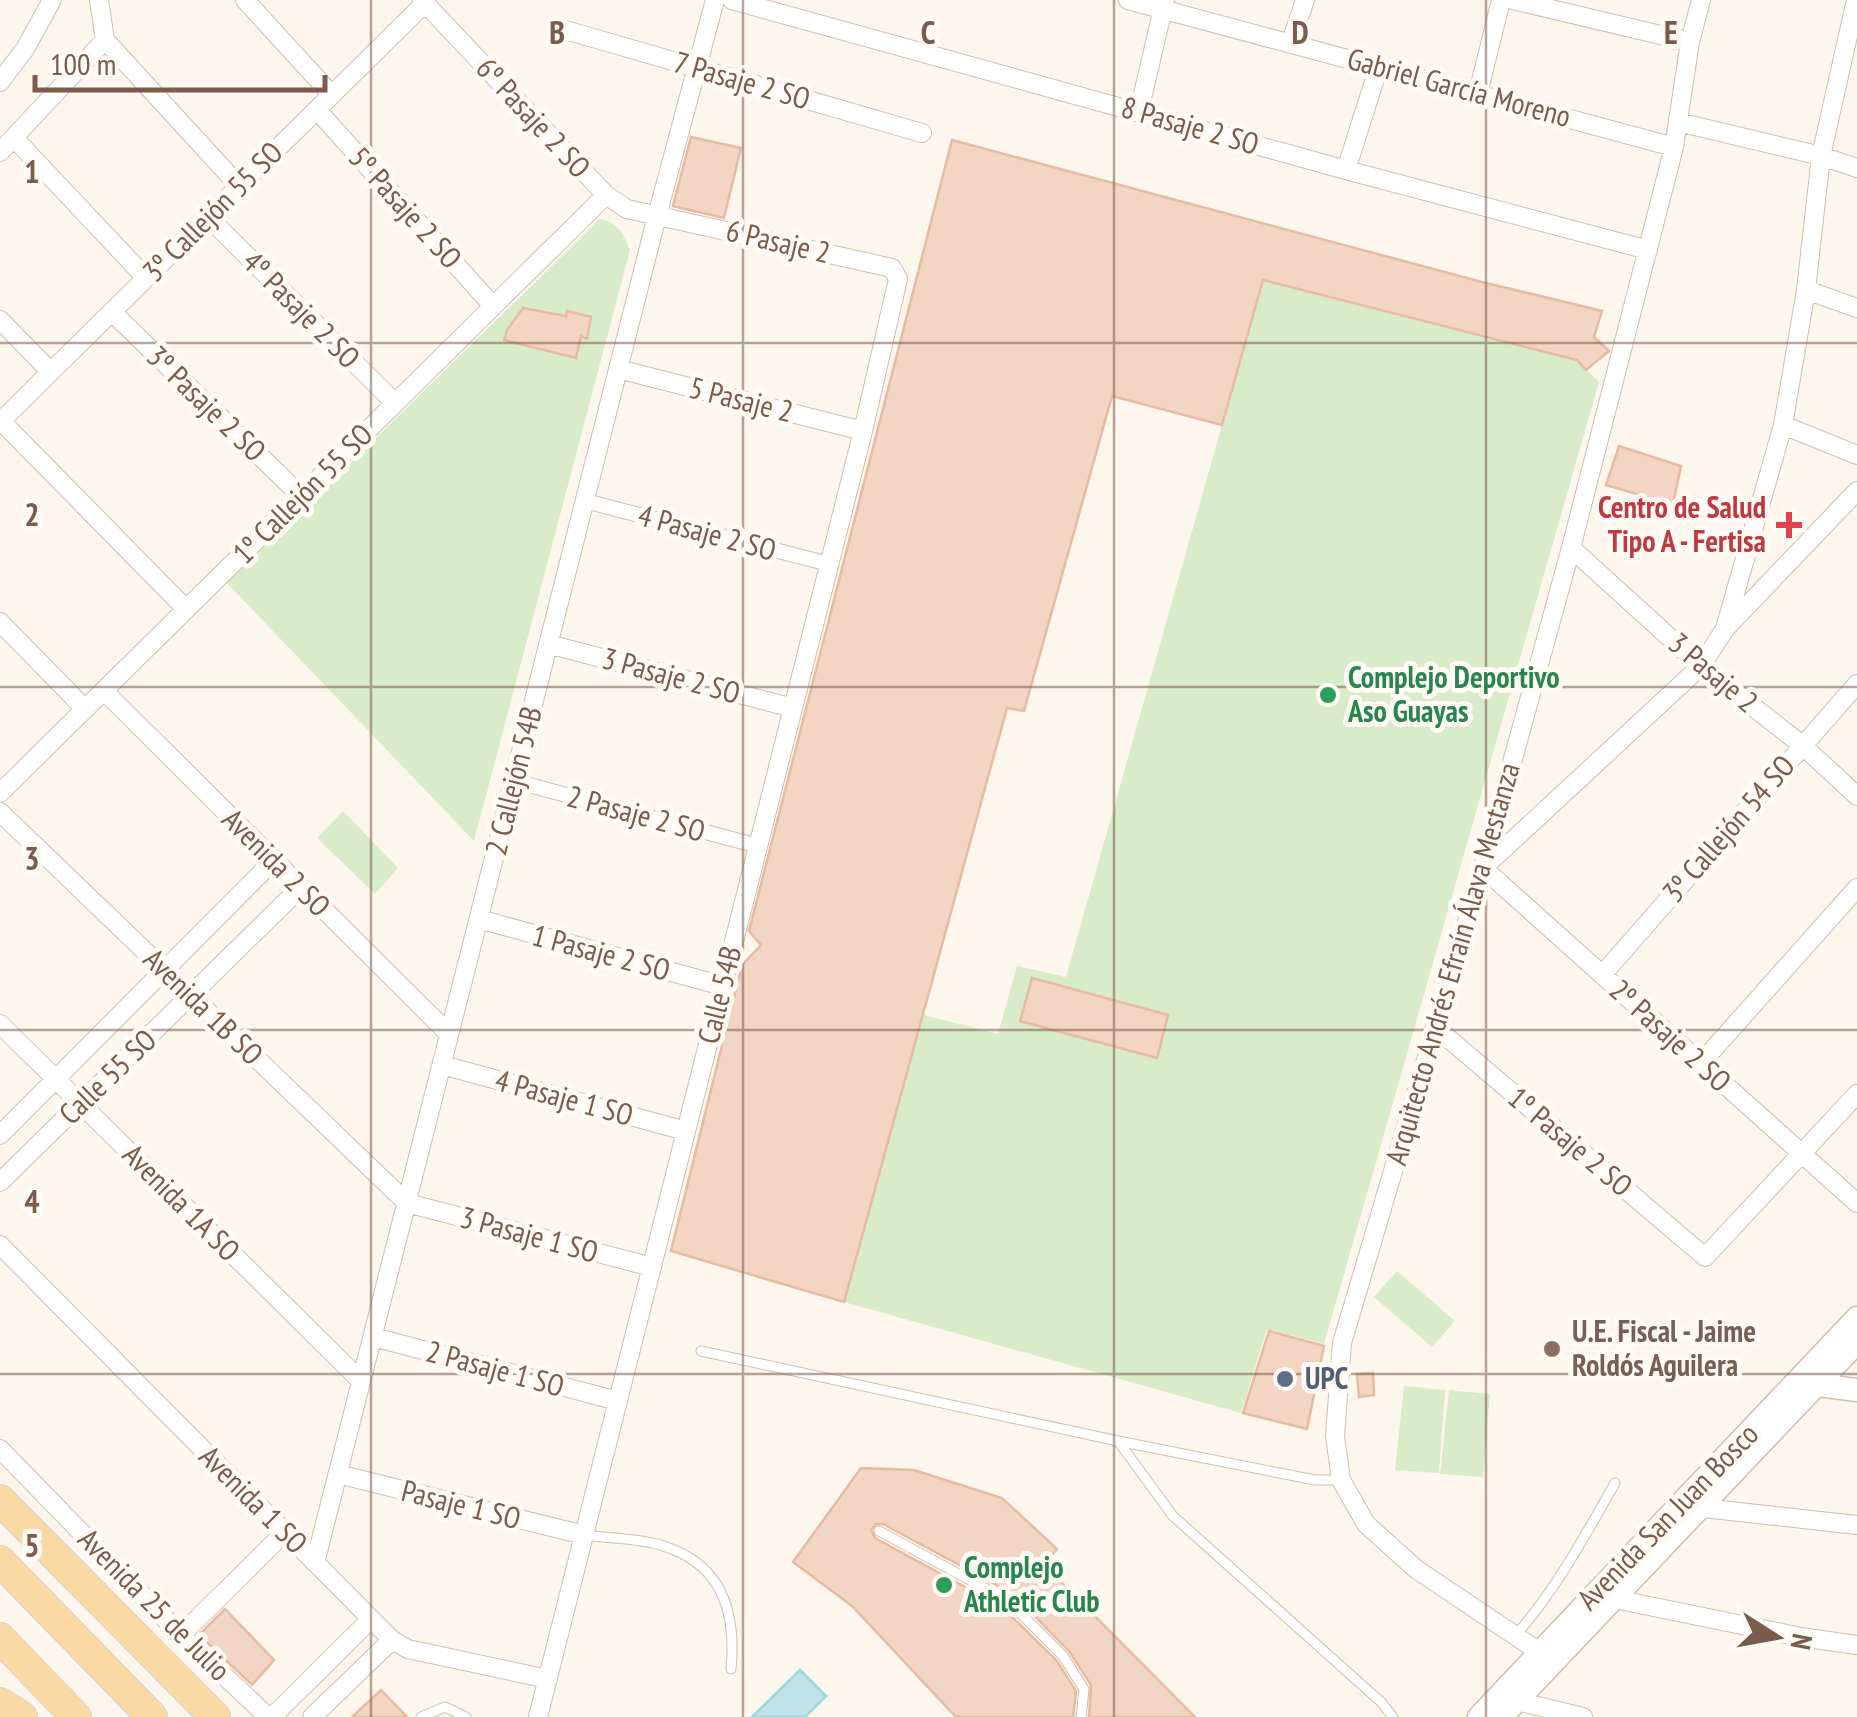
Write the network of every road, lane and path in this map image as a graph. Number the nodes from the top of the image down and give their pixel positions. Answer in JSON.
{"nodes":[{"id":1,"x":52,"y":0,"type":"edge"},
{"id":2,"x":99,"y":0,"type":"edge"},
{"id":3,"x":245,"y":0,"type":"edge"},
{"id":4,"x":715,"y":0,"type":"edge"},
{"id":5,"x":732,"y":0,"type":"edge"},
{"id":6,"x":1128,"y":0,"type":"edge"},
{"id":7,"x":1305,"y":0,"type":"edge"},
{"id":8,"x":1501,"y":0,"type":"edge"},
{"id":9,"x":1513,"y":0,"type":"edge"},
{"id":10,"x":1701,"y":0,"type":"edge"},
{"id":11,"x":1856,"y":0,"type":"edge"},
{"id":12,"x":424,"y":2,"type":"edge"},
{"id":13,"x":1164,"y":4,"type":"edge"},
{"id":14,"x":1854,"y":22,"type":"edge"},
{"id":15,"x":562,"y":28,"type":"dead end"},
{"id":16,"x":106,"y":40,"type":"junction"},
{"id":17,"x":1291,"y":42,"type":"junction"},
{"id":18,"x":1690,"y":42,"type":"junction"},
{"id":19,"x":1379,"y":66,"type":"junction"},
{"id":20,"x":697,"y":68,"type":"junction"},
{"id":21,"x":0,"y":82,"type":"edge"},
{"id":22,"x":1478,"y":93,"type":"junction"},
{"id":23,"x":332,"y":95,"type":"junction"},
{"id":24,"x":317,"y":110,"type":"junction"},
{"id":25,"x":1139,"y":111,"type":"junction"},
{"id":26,"x":1678,"y":122,"type":"junction"},
{"id":27,"x":922,"y":133,"type":"dead end"},
{"id":28,"x":7,"y":145,"type":"edge"},
{"id":29,"x":1674,"y":147,"type":"junction"},
{"id":30,"x":1821,"y":156,"type":"junction"},
{"id":31,"x":1857,"y":168,"type":"edge"},
{"id":32,"x":1346,"y":170,"type":"junction"},
{"id":33,"x":239,"y":186,"type":"junction"},
{"id":34,"x":606,"y":195,"type":"junction"},
{"id":35,"x":657,"y":216,"type":"junction"},
{"id":36,"x":208,"y":217,"type":"junction"},
{"id":37,"x":1648,"y":250,"type":"junction"},
{"id":38,"x":896,"y":273,"type":"joint"},
{"id":39,"x":146,"y":278,"type":"junction"},
{"id":40,"x":1806,"y":290,"type":"junction"},
{"id":41,"x":493,"y":306,"type":"junction"},
{"id":42,"x":1857,"y":308,"type":"edge"},
{"id":43,"x":112,"y":312,"type":"junction"},
{"id":44,"x":0,"y":320,"type":"edge"},
{"id":45,"x":618,"y":369,"type":"junction"},
{"id":46,"x":51,"y":372,"type":"junction"},
{"id":47,"x":395,"y":403,"type":"junction"},
{"id":48,"x":0,"y":421,"type":"edge"},
{"id":49,"x":1783,"y":426,"type":"junction"},
{"id":50,"x":863,"y":430,"type":"junction"},
{"id":51,"x":1857,"y":455,"type":"edge"},
{"id":52,"x":1857,"y":491,"type":"edge"},
{"id":53,"x":301,"y":496,"type":"junction"},
{"id":54,"x":585,"y":501,"type":"junction"},
{"id":55,"x":1572,"y":548,"type":"junction"},
{"id":56,"x":829,"y":564,"type":"junction"},
{"id":57,"x":186,"y":609,"type":"junction"},
{"id":58,"x":0,"y":622,"type":"edge"},
{"id":59,"x":1725,"y":629,"type":"junction"},
{"id":60,"x":548,"y":644,"type":"junction"},
{"id":61,"x":1701,"y":666,"type":"junction"},
{"id":62,"x":1857,"y":684,"type":"edge"},
{"id":63,"x":104,"y":691,"type":"junction"},
{"id":64,"x":793,"y":708,"type":"junction"},
{"id":65,"x":85,"y":709,"type":"junction"},
{"id":66,"x":1802,"y":745,"type":"junction"},
{"id":67,"x":514,"y":781,"type":"junction"},
{"id":68,"x":0,"y":793,"type":"edge"},
{"id":69,"x":1857,"y":796,"type":"edge"},
{"id":70,"x":0,"y":812,"type":"edge"},
{"id":71,"x":758,"y":846,"type":"junction"},
{"id":72,"x":274,"y":860,"type":"junction"},
{"id":73,"x":1483,"y":868,"type":"junction"},
{"id":74,"x":301,"y":887,"type":"junction"},
{"id":75,"x":1857,"y":888,"type":"edge"},
{"id":76,"x":479,"y":919,"type":"junction"},
{"id":77,"x":165,"y":970,"type":"junction"},
{"id":78,"x":1602,"y":974,"type":"junction"},
{"id":79,"x":722,"y":986,"type":"junction"},
{"id":80,"x":190,"y":995,"type":"junction"},
{"id":81,"x":0,"y":1024,"type":"edge"},
{"id":82,"x":1435,"y":1027,"type":"junction"},
{"id":83,"x":450,"y":1034,"type":"junction"},
{"id":84,"x":1701,"y":1063,"type":"junction"},
{"id":85,"x":442,"y":1065,"type":"junction"},
{"id":86,"x":56,"y":1079,"type":"junction"},
{"id":87,"x":1857,"y":1094,"type":"edge"},
{"id":88,"x":80,"y":1104,"type":"junction"},
{"id":89,"x":686,"y":1131,"type":"junction"},
{"id":90,"x":0,"y":1135,"type":"edge"},
{"id":91,"x":1801,"y":1153,"type":"junction"},
{"id":92,"x":0,"y":1182,"type":"edge"},
{"id":93,"x":407,"y":1203,"type":"junction"},
{"id":94,"x":1857,"y":1203,"type":"edge"},
{"id":95,"x":0,"y":1245,"type":"edge"},
{"id":96,"x":652,"y":1267,"type":"junction"},
{"id":97,"x":1857,"y":1318,"type":"edge"},
{"id":98,"x":372,"y":1336,"type":"junction"},
{"id":99,"x":1857,"y":1342,"type":"edge"},
{"id":100,"x":702,"y":1351,"type":"dead end"},
{"id":101,"x":361,"y":1381,"type":"junction"},
{"id":102,"x":1808,"y":1384,"type":"junction"},
{"id":103,"x":1857,"y":1390,"type":"edge"},
{"id":104,"x":618,"y":1401,"type":"junction"},
{"id":105,"x":1118,"y":1441,"type":"junction"},
{"id":106,"x":0,"y":1449,"type":"edge"},
{"id":107,"x":338,"y":1474,"type":"junction"},
{"id":108,"x":1341,"y":1480,"type":"junction"},
{"id":109,"x":1615,"y":1483,"type":"dead end"},
{"id":110,"x":0,"y":1500,"type":"edge"},
{"id":111,"x":1689,"y":1506,"type":"junction"},
{"id":112,"x":1857,"y":1525,"type":"edge"},
{"id":113,"x":879,"y":1530,"type":"dead end"},
{"id":114,"x":285,"y":1532,"type":"junction"},
{"id":115,"x":584,"y":1534,"type":"junction"},
{"id":116,"x":0,"y":1561,"type":"edge"},
{"id":117,"x":315,"y":1563,"type":"junction"},
{"id":118,"x":1605,"y":1597,"type":"junction"},
{"id":119,"x":371,"y":1619,"type":"junction"},
{"id":120,"x":68,"y":1630,"type":"junction"},
{"id":121,"x":181,"y":1635,"type":"junction"},
{"id":122,"x":1514,"y":1636,"type":"junction"},
{"id":123,"x":0,"y":1638,"type":"edge"},
{"id":124,"x":392,"y":1640,"type":"junction"},
{"id":125,"x":1857,"y":1645,"type":"edge"},
{"id":126,"x":1547,"y":1656,"type":"junction"},
{"id":127,"x":731,"y":1669,"type":"dead end"},
{"id":128,"x":548,"y":1679,"type":"junction"},
{"id":129,"x":0,"y":1704,"type":"edge"},
{"id":130,"x":1509,"y":1709,"type":"edge"},
{"id":131,"x":213,"y":1715,"type":"edge"},
{"id":132,"x":12,"y":1717,"type":"edge"},
{"id":133,"x":22,"y":1717,"type":"edge"},
{"id":134,"x":76,"y":1717,"type":"edge"},
{"id":135,"x":152,"y":1717,"type":"edge"},
{"id":136,"x":270,"y":1717,"type":"edge"},
{"id":137,"x":312,"y":1717,"type":"edge"},
{"id":138,"x":421,"y":1717,"type":"edge"},
{"id":139,"x":466,"y":1717,"type":"edge"},
{"id":140,"x":538,"y":1717,"type":"edge"},
{"id":141,"x":1081,"y":1717,"type":"edge"},
{"id":142,"x":1392,"y":1717,"type":"edge"},
{"id":143,"x":1479,"y":1717,"type":"edge"},
{"id":144,"x":1583,"y":1717,"type":"edge"}],
"edges":[{"from":1,"to":21,"type":"street"},
{"from":2,"to":16,"type":"street"},
{"from":3,"to":23,"type":"street"},
{"from":4,"to":20,"type":"street","name":"2 Callejón 54B"},
{"from":5,"to":25,"type":"street","name":"8 Pasaje 2 SO"},
{"from":6,"to":13,"type":"street","name":"Gabriel García Moreno"},
{"from":7,"to":17,"type":"street"},
{"from":8,"to":22,"type":"street"},
{"from":9,"to":18,"type":"street"},
{"from":10,"to":18,"type":"street","name":"Arquitecto Andrés Efraín Álava Mestanza"},
{"from":11,"to":14,"type":"street"},
{"from":12,"to":23,"type":"street","name":"3º Callejón 55 SO"},
{"from":12,"to":34,"type":"street","name":"6º Pasaje 2 SO"},
{"from":13,"to":17,"type":"street","name":"Gabriel García Moreno"},
{"from":13,"to":25,"type":"street"},
{"from":14,"to":30,"type":"street"},
{"from":15,"to":20,"type":"street","name":"7 Pasaje 2 SO"},
{"from":16,"to":28,"type":"street"},
{"from":16,"to":33,"type":"street"},
{"from":17,"to":19,"type":"street","name":"Gabriel García Moreno"},
{"from":18,"to":26,"type":"street","name":"Arquitecto Andrés Efraín Álava Mestanza"},
{"from":19,"to":22,"type":"street","name":"Gabriel García Moreno"},
{"from":19,"to":32,"type":"street"},
{"from":20,"to":27,"type":"street","name":"7 Pasaje 2 SO"},
{"from":20,"to":35,"type":"street","name":"2 Callejón 54B"},
{"from":22,"to":29,"type":"street","name":"Gabriel García Moreno"},
{"from":23,"to":24,"type":"street","name":"3º Callejón 55 SO"},
{"from":24,"to":33,"type":"street","name":"3º Callejón 55 SO"},
{"from":24,"to":41,"type":"street","name":"5º Pasaje 2 SO"},
{"from":25,"to":32,"type":"street","name":"8 Pasaje 2 SO"},
{"from":26,"to":29,"type":"street","name":"Arquitecto Andrés Efraín Álava Mestanza"},
{"from":26,"to":30,"type":"street"},
{"from":28,"to":39,"type":"street"},
{"from":29,"to":37,"type":"street","name":"Arquitecto Andrés Efraín Álava Mestanza"},
{"from":30,"to":31,"type":"street"},
{"from":30,"to":40,"type":"street"},
{"from":32,"to":37,"type":"street","name":"8 Pasaje 2 SO"},
{"from":33,"to":36,"type":"street","name":"3º Callejón 55 SO"},
{"from":34,"to":35,"type":"street","name":"6º Pasaje 2 SO"},
{"from":34,"to":41,"type":"street","name":"1º Callejón 55 SO"},
{"from":35,"to":38,"type":"street","name":"6 Pasaje 2"},
{"from":35,"to":45,"type":"street","name":"2 Callejón 54B"},
{"from":36,"to":39,"type":"street","name":"3º Callejón 55 SO"},
{"from":36,"to":47,"type":"street","name":"4º Pasaje 2 SO"},
{"from":37,"to":55,"type":"street","name":"Arquitecto Andrés Efraín Álava Mestanza"},
{"from":38,"to":50,"type":"street","name":"Calle 54B"},
{"from":39,"to":43,"type":"street","name":"3º Callejón 55 SO"},
{"from":40,"to":42,"type":"street"},
{"from":40,"to":49,"type":"street"},
{"from":41,"to":47,"type":"street","name":"1º Callejón 55 SO"},
{"from":43,"to":46,"type":"street","name":"3º Callejón 55 SO"},
{"from":43,"to":53,"type":"street","name":"3º Pasaje 2 SO"},
{"from":44,"to":46,"type":"street"},
{"from":45,"to":50,"type":"street","name":"5 Pasaje 2"},
{"from":45,"to":54,"type":"street","name":"2 Callejón 54B"},
{"from":46,"to":48,"type":"street","name":"3º Callejón 55 SO"},
{"from":47,"to":53,"type":"street","name":"1º Callejón 55 SO"},
{"from":48,"to":57,"type":"street"},
{"from":49,"to":51,"type":"street"},
{"from":49,"to":59,"type":"street"},
{"from":50,"to":56,"type":"street","name":"Calle 54B"},
{"from":52,"to":59,"type":"street"},
{"from":53,"to":57,"type":"street","name":"1º Callejón 55 SO"},
{"from":54,"to":56,"type":"street","name":"4 Pasaje 2 SO"},
{"from":54,"to":60,"type":"street","name":"2 Callejón 54B"},
{"from":55,"to":61,"type":"street","name":"3 Pasaje 2"},
{"from":55,"to":73,"type":"street","name":"Arquitecto Andrés Efraín Álava Mestanza"},
{"from":56,"to":64,"type":"street","name":"Calle 54B"},
{"from":57,"to":63,"type":"street","name":"1º Callejón 55 SO"},
{"from":58,"to":65,"type":"street"},
{"from":59,"to":61,"type":"street"},
{"from":60,"to":64,"type":"street","name":"3 Pasaje 2 SO"},
{"from":60,"to":67,"type":"street","name":"2 Callejón 54B"},
{"from":61,"to":66,"type":"street","name":"3 Pasaje 2"},
{"from":61,"to":73,"type":"street"},
{"from":62,"to":66,"type":"street","name":"3º Callejón 54 SO"},
{"from":63,"to":65,"type":"street","name":"1º Callejón 55 SO"},
{"from":63,"to":72,"type":"street","name":"Avenida 2 SO"},
{"from":64,"to":71,"type":"street","name":"Calle 54B"},
{"from":65,"to":68,"type":"street","name":"1º Callejón 55 SO"},
{"from":66,"to":69,"type":"street","name":"3 Pasaje 2"},
{"from":66,"to":78,"type":"street","name":"3º Callejón 54 SO"},
{"from":67,"to":71,"type":"street","name":"2 Pasaje 2 SO"},
{"from":67,"to":76,"type":"street","name":"2 Callejón 54B"},
{"from":70,"to":77,"type":"street","name":"Avenida 1B SO"},
{"from":71,"to":79,"type":"street","name":"Calle 54B"},
{"from":72,"to":74,"type":"street","name":"Avenida 2 SO"},
{"from":72,"to":77,"type":"street","name":"Calle 55 SO"},
{"from":73,"to":78,"type":"street","name":"2º Pasaje 2 SO"},
{"from":73,"to":82,"type":"street","name":"Arquitecto Andrés Efraín Álava Mestanza"},
{"from":74,"to":80,"type":"street","name":"Calle 55 SO"},
{"from":74,"to":83,"type":"street","name":"Avenida 2 SO"},
{"from":75,"to":84,"type":"street"},
{"from":76,"to":79,"type":"street","name":"1 Pasaje 2 SO"},
{"from":76,"to":83,"type":"street","name":"2 Callejón 54B"},
{"from":77,"to":80,"type":"street","name":"Avenida 1B SO"},
{"from":77,"to":86,"type":"street","name":"Calle 55 SO"},
{"from":78,"to":84,"type":"street","name":"2º Pasaje 2 SO"},
{"from":79,"to":89,"type":"street","name":"Calle 54B"},
{"from":80,"to":88,"type":"street","name":"Calle 55 SO"},
{"from":80,"to":93,"type":"street","name":"Avenida 1B SO"},
{"from":81,"to":86,"type":"street","name":"Avenida 1A SO"},
{"from":82,"to":91,"type":"street","name":"1º Pasaje 2 SO"},
{"from":82,"to":108,"type":"street","name":"Arquitecto Andrés Efraín Álava Mestanza"},
{"from":83,"to":85,"type":"street","name":"2 Callejón 54B"},
{"from":84,"to":91,"type":"street","name":"2º Pasaje 2 SO"},
{"from":85,"to":89,"type":"street","name":"4 Pasaje 1 SO"},
{"from":85,"to":93,"type":"street","name":"2 Callejón 54B"},
{"from":86,"to":88,"type":"street","name":"Avenida 1A SO"},
{"from":86,"to":90,"type":"street","name":"Calle 55 SO"},
{"from":87,"to":91,"type":"street"},
{"from":88,"to":92,"type":"street","name":"Calle 55 SO"},
{"from":88,"to":101,"type":"street","name":"Avenida 1A SO"},
{"from":89,"to":96,"type":"street","name":"Calle 54B"},
{"from":91,"to":94,"type":"street","name":"2º Pasaje 2 SO"},
{"from":93,"to":96,"type":"street","name":"3 Pasaje 1 SO"},
{"from":93,"to":98,"type":"street","name":"2 Callejón 54B"},
{"from":95,"to":114,"type":"street","name":"Avenida 1 SO"},
{"from":96,"to":104,"type":"street","name":"Calle 54B"},
{"from":97,"to":102,"type":"street","name":"Avenida San Juan Bosco"},
{"from":98,"to":101,"type":"street","name":"2 Callejón 54B"},
{"from":98,"to":104,"type":"street","name":"2 Pasaje 1 SO"},
{"from":99,"to":102,"type":"street","name":"Avenida San Juan Bosco"},
{"from":100,"to":105,"type":"lane"},
{"from":101,"to":107,"type":"street","name":"2 Callejón 54B"},
{"from":102,"to":103,"type":"street"},
{"from":102,"to":111,"type":"street","name":"Avenida San Juan Bosco"},
{"from":104,"to":115,"type":"street","name":"Calle 54B"},
{"from":105,"to":108,"type":"lane"},
{"from":105,"to":142,"type":"lane"},
{"from":106,"to":121,"type":"street","name":"Avenida 25 de Julio"},
{"from":107,"to":115,"type":"street","name":"Pasaje 1 SO"},
{"from":107,"to":117,"type":"street","name":"2 Callejón 54B"},
{"from":108,"to":122,"type":"street","name":"Arquitecto Andrés Efraín Álava Mestanza"},
{"from":109,"to":122,"type":"lane"},
{"from":110,"to":131,"type":"main road","name":"Avenida 25 de Julio"},
{"from":111,"to":112,"type":"street"},
{"from":111,"to":118,"type":"street","name":"Avenida San Juan Bosco"},
{"from":113,"to":141,"type":"lane"},
{"from":114,"to":117,"type":"street","name":"Avenida 1 SO"},
{"from":114,"to":121,"type":"street"},
{"from":115,"to":127,"type":"lane"},
{"from":115,"to":128,"type":"street","name":"Calle 54B"},
{"from":116,"to":120,"type":"main road"},
{"from":117,"to":119,"type":"street","name":"Avenida 1 SO"},
{"from":118,"to":125,"type":"street"},
{"from":118,"to":126,"type":"street","name":"Avenida San Juan Bosco"},
{"from":119,"to":124,"type":"street","name":"Avenida 1 SO"},
{"from":119,"to":136,"type":"street"},
{"from":120,"to":131,"type":"main road"},
{"from":120,"to":135,"type":"main road"},
{"from":121,"to":136,"type":"street","name":"Avenida 25 de Julio"},
{"from":122,"to":126,"type":"street","name":"Arquitecto Andrés Efraín Álava Mestanza"},
{"from":123,"to":134,"type":"main road"},
{"from":124,"to":128,"type":"street","name":"Avenida 1 SO"},
{"from":124,"to":137,"type":"street"},
{"from":126,"to":130,"type":"street","name":"Avenida San Juan Bosco"},
{"from":126,"to":143,"type":"street","name":"Avenida San Juan Bosco"},
{"from":128,"to":140,"type":"street","name":"Calle 54B"},
{"from":129,"to":132,"type":"main road"},
{"from":129,"to":133,"type":"main road"},
{"from":130,"to":144,"type":"street"},
{"from":138,"to":139,"type":"lane"}]}
